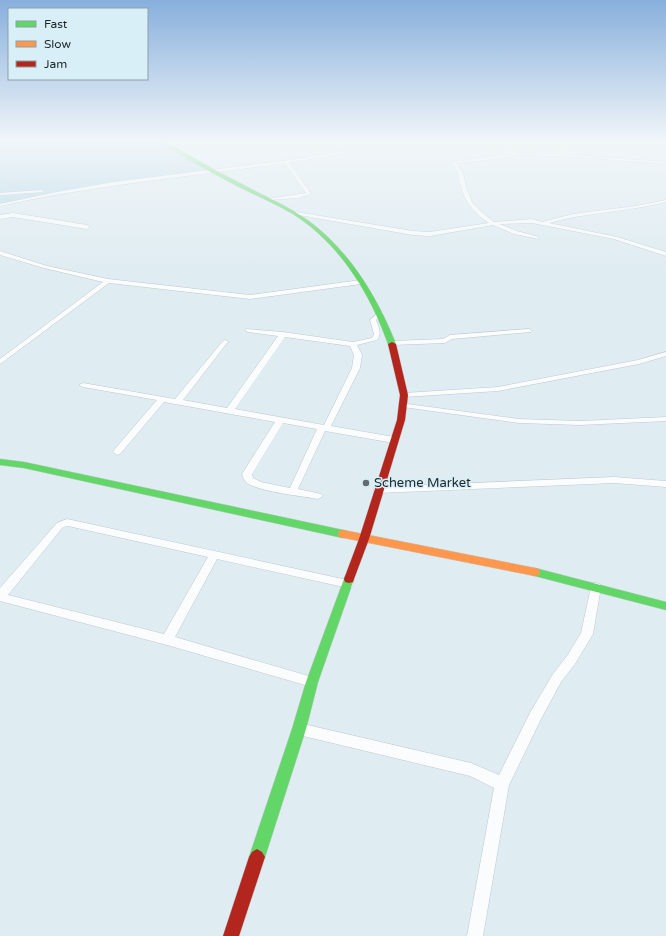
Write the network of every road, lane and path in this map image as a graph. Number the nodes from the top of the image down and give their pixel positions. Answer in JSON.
{"nodes":[{"id":1,"x":114,"y":185,"type":"edge"},
{"id":2,"x":240,"y":185,"type":"edge"},
{"id":3,"x":302,"y":185,"type":"edge"},
{"id":4,"x":462,"y":185,"type":"edge"},
{"id":5,"x":68,"y":191,"type":"junction"},
{"id":6,"x":0,"y":194,"type":"edge"},
{"id":7,"x":269,"y":199,"type":"junction"},
{"id":8,"x":666,"y":201,"type":"edge"},
{"id":9,"x":0,"y":205,"type":"edge"},
{"id":10,"x":296,"y":214,"type":"junction"},
{"id":11,"x":0,"y":217,"type":"edge"},
{"id":12,"x":493,"y":223,"type":"junction"},
{"id":13,"x":544,"y":223,"type":"junction"},
{"id":14,"x":87,"y":227,"type":"dead end"},
{"id":15,"x":537,"y":238,"type":"dead end"},
{"id":16,"x":0,"y":254,"type":"edge"},
{"id":17,"x":666,"y":254,"type":"edge"},
{"id":18,"x":108,"y":281,"type":"junction"},
{"id":19,"x":361,"y":282,"type":"junction"},
{"id":20,"x":380,"y":313,"type":"junction"},
{"id":21,"x":248,"y":330,"type":"dead end"},
{"id":22,"x":529,"y":331,"type":"dead end"},
{"id":23,"x":283,"y":334,"type":"junction"},
{"id":24,"x":225,"y":342,"type":"dead end"},
{"id":25,"x":353,"y":344,"type":"junction"},
{"id":26,"x":392,"y":344,"type":"junction"},
{"id":27,"x":666,"y":354,"type":"edge"},
{"id":28,"x":0,"y":362,"type":"edge"},
{"id":29,"x":83,"y":384,"type":"dead end"},
{"id":30,"x":404,"y":395,"type":"junction"},
{"id":31,"x":163,"y":398,"type":"junction"},
{"id":32,"x":178,"y":401,"type":"junction"},
{"id":33,"x":403,"y":405,"type":"junction"},
{"id":34,"x":230,"y":410,"type":"junction"},
{"id":35,"x":281,"y":419,"type":"junction"},
{"id":36,"x":666,"y":419,"type":"edge"},
{"id":37,"x":324,"y":428,"type":"junction"},
{"id":38,"x":394,"y":440,"type":"junction"},
{"id":39,"x":117,"y":452,"type":"dead end"},
{"id":40,"x":0,"y":462,"type":"edge"},
{"id":41,"x":666,"y":484,"type":"edge"},
{"id":42,"x":378,"y":490,"type":"junction"},
{"id":43,"x":294,"y":491,"type":"junction"},
{"id":44,"x":318,"y":496,"type":"dead end"},
{"id":45,"x":364,"y":539,"type":"junction"},
{"id":46,"x":215,"y":554,"type":"junction"},
{"id":47,"x":348,"y":584,"type":"junction"},
{"id":48,"x":596,"y":587,"type":"junction"},
{"id":49,"x":0,"y":596,"type":"edge"},
{"id":50,"x":666,"y":606,"type":"edge"},
{"id":51,"x":167,"y":640,"type":"junction"},
{"id":52,"x":312,"y":682,"type":"junction"},
{"id":53,"x":299,"y":729,"type":"junction"},
{"id":54,"x":502,"y":784,"type":"junction"},
{"id":55,"x":231,"y":936,"type":"edge"},
{"id":56,"x":475,"y":936,"type":"edge"}],
"edges":[{"from":1,"to":5,"type":"street"},
{"from":2,"to":7,"type":"main road"},
{"from":3,"to":7,"type":"street"},
{"from":4,"to":12,"type":"street"},
{"from":5,"to":6,"type":"street"},
{"from":5,"to":9,"type":"street"},
{"from":7,"to":10,"type":"main road"},
{"from":8,"to":13,"type":"street"},
{"from":10,"to":12,"type":"street"},
{"from":10,"to":19,"type":"main road"},
{"from":11,"to":14,"type":"street"},
{"from":12,"to":13,"type":"street"},
{"from":12,"to":15,"type":"street"},
{"from":13,"to":17,"type":"street"},
{"from":16,"to":18,"type":"street"},
{"from":18,"to":19,"type":"street"},
{"from":18,"to":28,"type":"street"},
{"from":19,"to":20,"type":"main road"},
{"from":20,"to":25,"type":"street"},
{"from":20,"to":26,"type":"main road"},
{"from":21,"to":23,"type":"street"},
{"from":22,"to":26,"type":"street"},
{"from":23,"to":25,"type":"street"},
{"from":23,"to":34,"type":"street"},
{"from":24,"to":32,"type":"street"},
{"from":25,"to":37,"type":"street"},
{"from":26,"to":30,"type":"main road"},
{"from":27,"to":30,"type":"street"},
{"from":29,"to":31,"type":"street"},
{"from":30,"to":33,"type":"main road"},
{"from":31,"to":32,"type":"street"},
{"from":31,"to":39,"type":"street"},
{"from":32,"to":34,"type":"street"},
{"from":33,"to":36,"type":"street"},
{"from":33,"to":38,"type":"main road"},
{"from":34,"to":35,"type":"street"},
{"from":35,"to":37,"type":"street"},
{"from":35,"to":43,"type":"street"},
{"from":37,"to":38,"type":"street"},
{"from":37,"to":43,"type":"street"},
{"from":38,"to":42,"type":"main road"},
{"from":40,"to":45,"type":"main road"},
{"from":41,"to":42,"type":"street"},
{"from":42,"to":45,"type":"main road"},
{"from":43,"to":44,"type":"street"},
{"from":45,"to":47,"type":"main road"},
{"from":45,"to":48,"type":"main road"},
{"from":46,"to":47,"type":"street"},
{"from":46,"to":49,"type":"street"},
{"from":46,"to":51,"type":"street"},
{"from":47,"to":52,"type":"main road"},
{"from":48,"to":50,"type":"main road"},
{"from":48,"to":54,"type":"street"},
{"from":49,"to":51,"type":"street"},
{"from":51,"to":52,"type":"street"},
{"from":52,"to":53,"type":"main road"},
{"from":53,"to":54,"type":"street"},
{"from":53,"to":55,"type":"main road"},
{"from":54,"to":56,"type":"street"}]}
